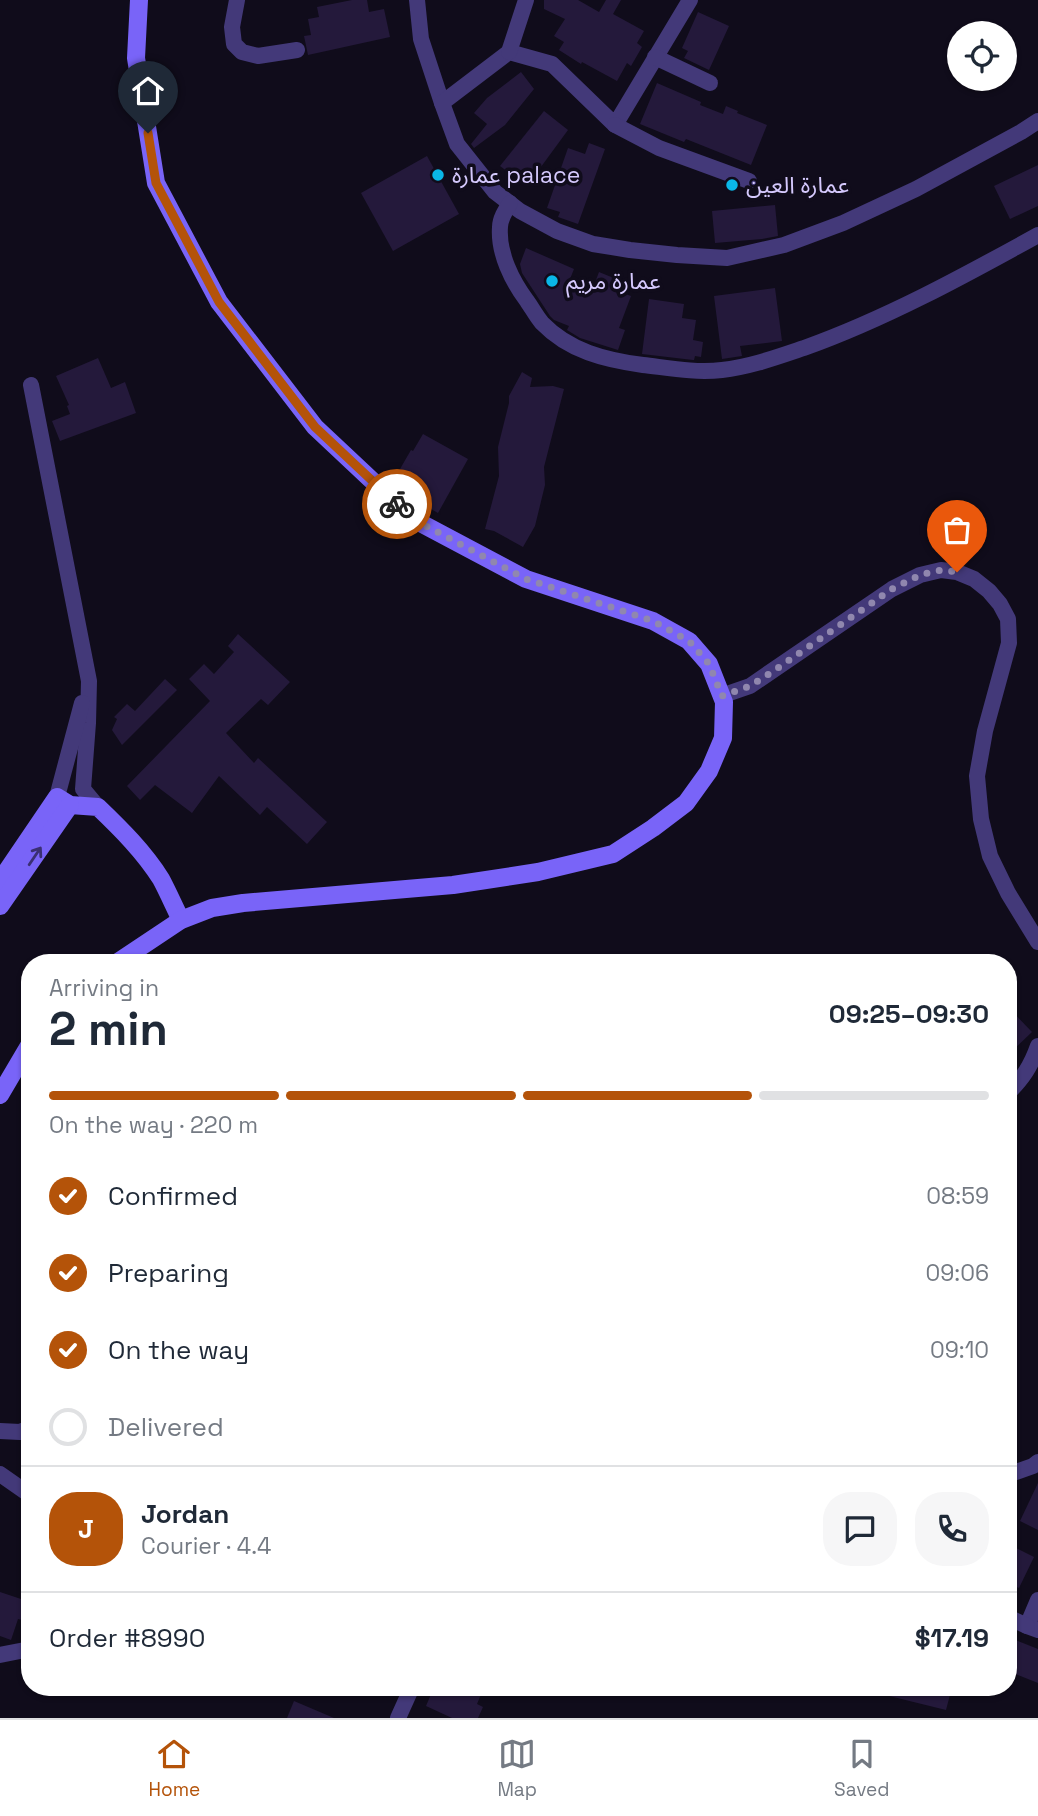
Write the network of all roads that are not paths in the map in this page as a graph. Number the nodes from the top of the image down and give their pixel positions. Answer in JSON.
{"nodes":[{"id":1,"x":138,"y":0,"type":"edge"},
{"id":2,"x":237,"y":0,"type":"edge"},
{"id":3,"x":417,"y":0,"type":"edge"},
{"id":4,"x":526,"y":0,"type":"edge"},
{"id":5,"x":690,"y":0,"type":"edge"},
{"id":6,"x":297,"y":50,"type":"dead end"},
{"id":7,"x":509,"y":52,"type":"junction"},
{"id":8,"x":655,"y":57,"type":"junction"},
{"id":9,"x":710,"y":83,"type":"dead end"},
{"id":10,"x":442,"y":103,"type":"junction"},
{"id":11,"x":1038,"y":121,"type":"edge"},
{"id":12,"x":615,"y":125,"type":"junction"},
{"id":13,"x":749,"y":181,"type":"dead end"},
{"id":14,"x":510,"y":203,"type":"junction"},
{"id":15,"x":1038,"y":235,"type":"edge"},
{"id":16,"x":31,"y":384,"type":"dead end"},
{"id":17,"x":89,"y":681,"type":"junction"},
{"id":18,"x":722,"y":696,"type":"junction"},
{"id":19,"x":63,"y":801,"type":"junction"},
{"id":20,"x":98,"y":807,"type":"junction"},
{"id":21,"x":0,"y":881,"type":"edge"},
{"id":22,"x":0,"y":906,"type":"edge"},
{"id":23,"x":181,"y":920,"type":"junction"},
{"id":24,"x":1038,"y":943,"type":"edge"},
{"id":25,"x":130,"y":954,"type":"edge"},
{"id":26,"x":1038,"y":1046,"type":"edge"},
{"id":27,"x":21,"y":1059,"type":"edge"},
{"id":28,"x":1017,"y":1083,"type":"edge"},
{"id":29,"x":0,"y":1095,"type":"edge"},
{"id":30,"x":0,"y":1431,"type":"edge"},
{"id":31,"x":21,"y":1432,"type":"edge"},
{"id":32,"x":1038,"y":1462,"type":"edge"},
{"id":33,"x":1017,"y":1472,"type":"edge"},
{"id":34,"x":0,"y":1474,"type":"edge"},
{"id":35,"x":21,"y":1489,"type":"edge"},
{"id":36,"x":1038,"y":1600,"type":"edge"},
{"id":37,"x":1033,"y":1628,"type":"edge"},
{"id":38,"x":21,"y":1650,"type":"edge"},
{"id":39,"x":0,"y":1655,"type":"edge"},
{"id":40,"x":408,"y":1696,"type":"edge"},
{"id":41,"x":398,"y":1718,"type":"edge"}],
"edges":[{"from":1,"to":18,"type":"street"},
{"from":2,"to":6,"type":"street"},
{"from":3,"to":10,"type":"street"},
{"from":4,"to":7,"type":"street"},
{"from":5,"to":8,"type":"street"},
{"from":7,"to":10,"type":"street"},
{"from":7,"to":12,"type":"street"},
{"from":8,"to":9,"type":"street"},
{"from":8,"to":12,"type":"street"},
{"from":10,"to":14,"type":"street"},
{"from":11,"to":14,"type":"street"},
{"from":12,"to":13,"type":"street"},
{"from":14,"to":15,"type":"street"},
{"from":16,"to":17,"type":"street"},
{"from":17,"to":19,"type":"street"},
{"from":17,"to":20,"type":"street"},
{"from":18,"to":23,"type":"street"},
{"from":18,"to":24,"type":"street"},
{"from":19,"to":20,"type":"street"},
{"from":19,"to":21,"type":"street"},
{"from":22,"to":19,"type":"street","one_way":true},
{"from":20,"to":23,"type":"street"},
{"from":23,"to":25,"type":"street"},
{"from":26,"to":28,"type":"street"},
{"from":27,"to":29,"type":"street"},
{"from":30,"to":31,"type":"street"},
{"from":32,"to":33,"type":"street"},
{"from":34,"to":35,"type":"street"},
{"from":36,"to":37,"type":"street"},
{"from":38,"to":39,"type":"street"},
{"from":40,"to":41,"type":"street"}]}
